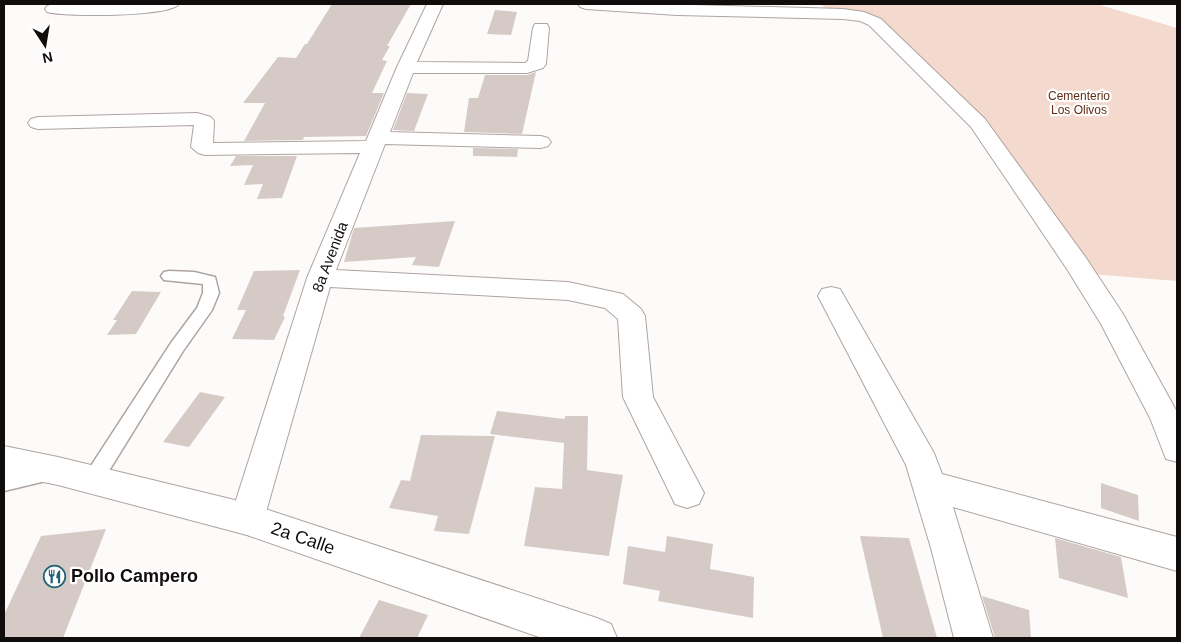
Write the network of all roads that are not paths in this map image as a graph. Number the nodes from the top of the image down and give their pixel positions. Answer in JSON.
{"nodes":[{"id":1,"x":171,"y":4,"type":"edge"},
{"id":2,"x":434,"y":4,"type":"edge"},
{"id":3,"x":586,"y":4,"type":"edge"},
{"id":4,"x":676,"y":7,"type":"edge"},
{"id":5,"x":53,"y":9,"type":"dead end"},
{"id":6,"x":541,"y":28,"type":"dead end"},
{"id":7,"x":406,"y":67,"type":"junction"},
{"id":8,"x":38,"y":124,"type":"dead end"},
{"id":9,"x":541,"y":142,"type":"dead end"},
{"id":10,"x":376,"y":143,"type":"junction"},
{"id":11,"x":169,"y":276,"type":"dead end"},
{"id":12,"x":320,"y":278,"type":"junction"},
{"id":13,"x":831,"y":296,"type":"dead end"},
{"id":14,"x":1177,"y":449,"type":"edge"},
{"id":15,"x":4,"y":460,"type":"edge"},
{"id":16,"x":58,"y":471,"type":"junction"},
{"id":17,"x":92,"y":481,"type":"junction"},
{"id":18,"x":4,"y":482,"type":"edge"},
{"id":19,"x":929,"y":486,"type":"junction"},
{"id":20,"x":687,"y":493,"type":"dead end"},
{"id":21,"x":247,"y":519,"type":"junction"},
{"id":22,"x":1177,"y":554,"type":"edge"},
{"id":23,"x":555,"y":632,"type":"edge"},
{"id":24,"x":597,"y":638,"type":"edge"},
{"id":25,"x":973,"y":638,"type":"edge"}],
"edges":[{"from":1,"to":5,"type":"street"},
{"from":2,"to":7,"type":"street","name":"8a Avenida"},
{"from":3,"to":4,"type":"street"},
{"from":4,"to":14,"type":"street"},
{"from":6,"to":7,"type":"street"},
{"from":7,"to":10,"type":"street","name":"8a Avenida"},
{"from":8,"to":10,"type":"street"},
{"from":9,"to":10,"type":"street"},
{"from":10,"to":12,"type":"street","name":"8a Avenida"},
{"from":11,"to":17,"type":"lane"},
{"from":12,"to":20,"type":"street"},
{"from":12,"to":21,"type":"street","name":"8a Avenida"},
{"from":13,"to":19,"type":"street"},
{"from":15,"to":16,"type":"street","name":"2a Calle"},
{"from":16,"to":17,"type":"street","name":"2a Calle"},
{"from":16,"to":18,"type":"lane"},
{"from":17,"to":21,"type":"street","name":"2a Calle"},
{"from":19,"to":22,"type":"street"},
{"from":19,"to":25,"type":"street"},
{"from":21,"to":23,"type":"street","name":"2a Calle"},
{"from":23,"to":24,"type":"street","name":"2a Calle"}]}
